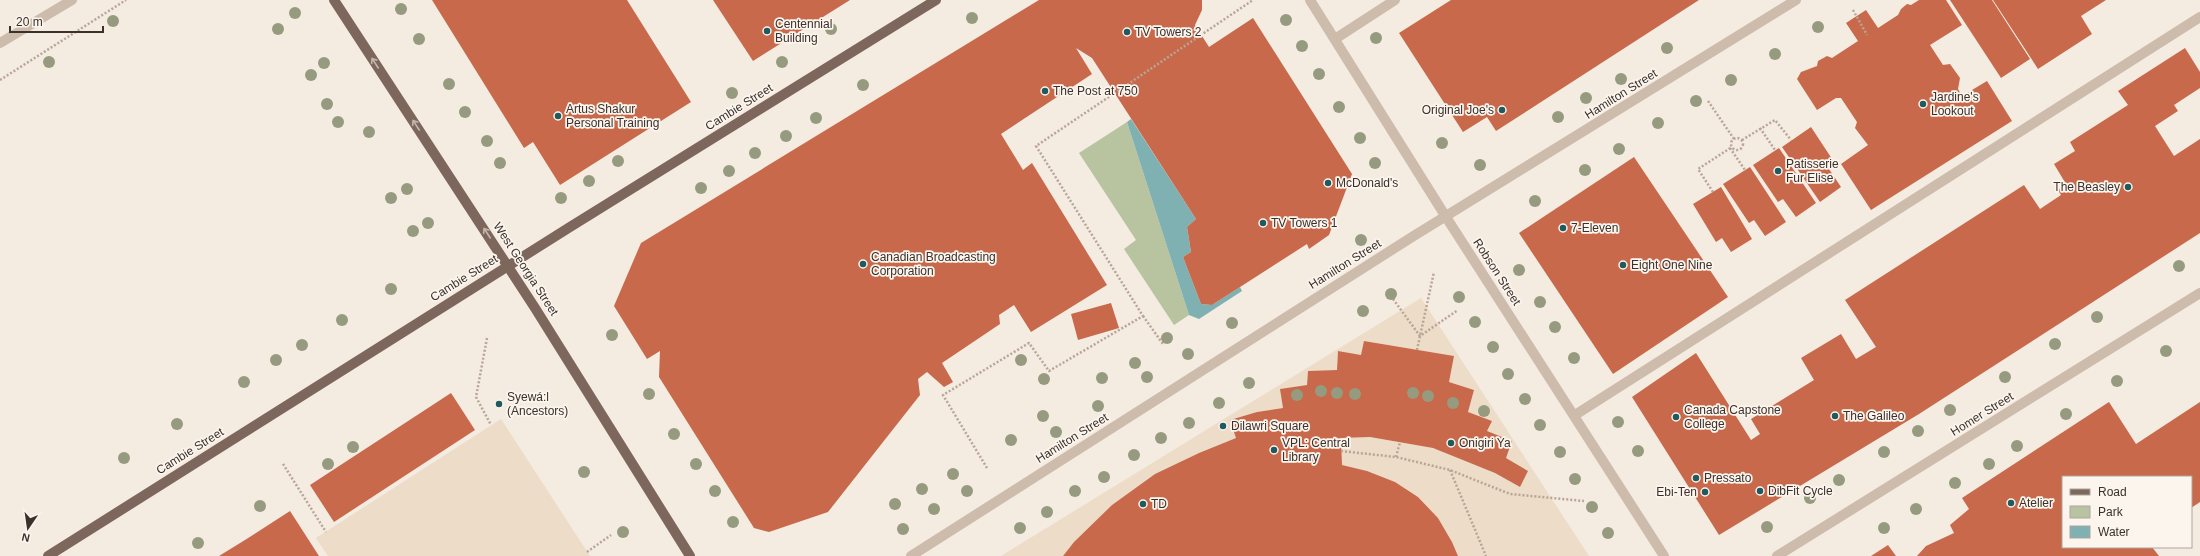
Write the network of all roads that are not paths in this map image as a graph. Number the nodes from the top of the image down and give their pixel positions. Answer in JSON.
{"nodes":[{"id":1,"x":72,"y":0,"type":"edge"},
{"id":2,"x":334,"y":0,"type":"edge"},
{"id":3,"x":936,"y":0,"type":"edge"},
{"id":4,"x":1310,"y":0,"type":"edge"},
{"id":5,"x":1395,"y":0,"type":"edge"},
{"id":6,"x":1796,"y":0,"type":"edge"},
{"id":7,"x":2200,"y":17,"type":"edge"},
{"id":8,"x":1335,"y":39,"type":"junction"},
{"id":9,"x":0,"y":43,"type":"edge"},
{"id":10,"x":1446,"y":217,"type":"junction"},
{"id":11,"x":508,"y":266,"type":"junction"},
{"id":12,"x":2200,"y":293,"type":"edge"},
{"id":13,"x":1574,"y":415,"type":"junction"},
{"id":14,"x":48,"y":556,"type":"edge"},
{"id":15,"x":690,"y":556,"type":"edge"},
{"id":16,"x":911,"y":556,"type":"edge"},
{"id":17,"x":1664,"y":556,"type":"edge"},
{"id":18,"x":1778,"y":556,"type":"edge"}],
"edges":[{"from":1,"to":9,"type":"street"},
{"from":11,"to":2,"type":"main road","name":"West Georgia Street","one_way":true},
{"from":3,"to":11,"type":"main road","name":"Cambie Street"},
{"from":4,"to":8,"type":"street","name":"Robson Street"},
{"from":5,"to":8,"type":"street"},
{"from":6,"to":10,"type":"street","name":"Hamilton Street"},
{"from":7,"to":13,"type":"street"},
{"from":8,"to":10,"type":"street","name":"Robson Street"},
{"from":10,"to":13,"type":"street","name":"Robson Street"},
{"from":10,"to":16,"type":"street","name":"Hamilton Street"},
{"from":11,"to":14,"type":"main road","name":"Cambie Street"},
{"from":11,"to":15,"type":"main road","name":"West Georgia Street"},
{"from":12,"to":18,"type":"street","name":"Homer Street"},
{"from":13,"to":17,"type":"street","name":"Robson Street"}]}
